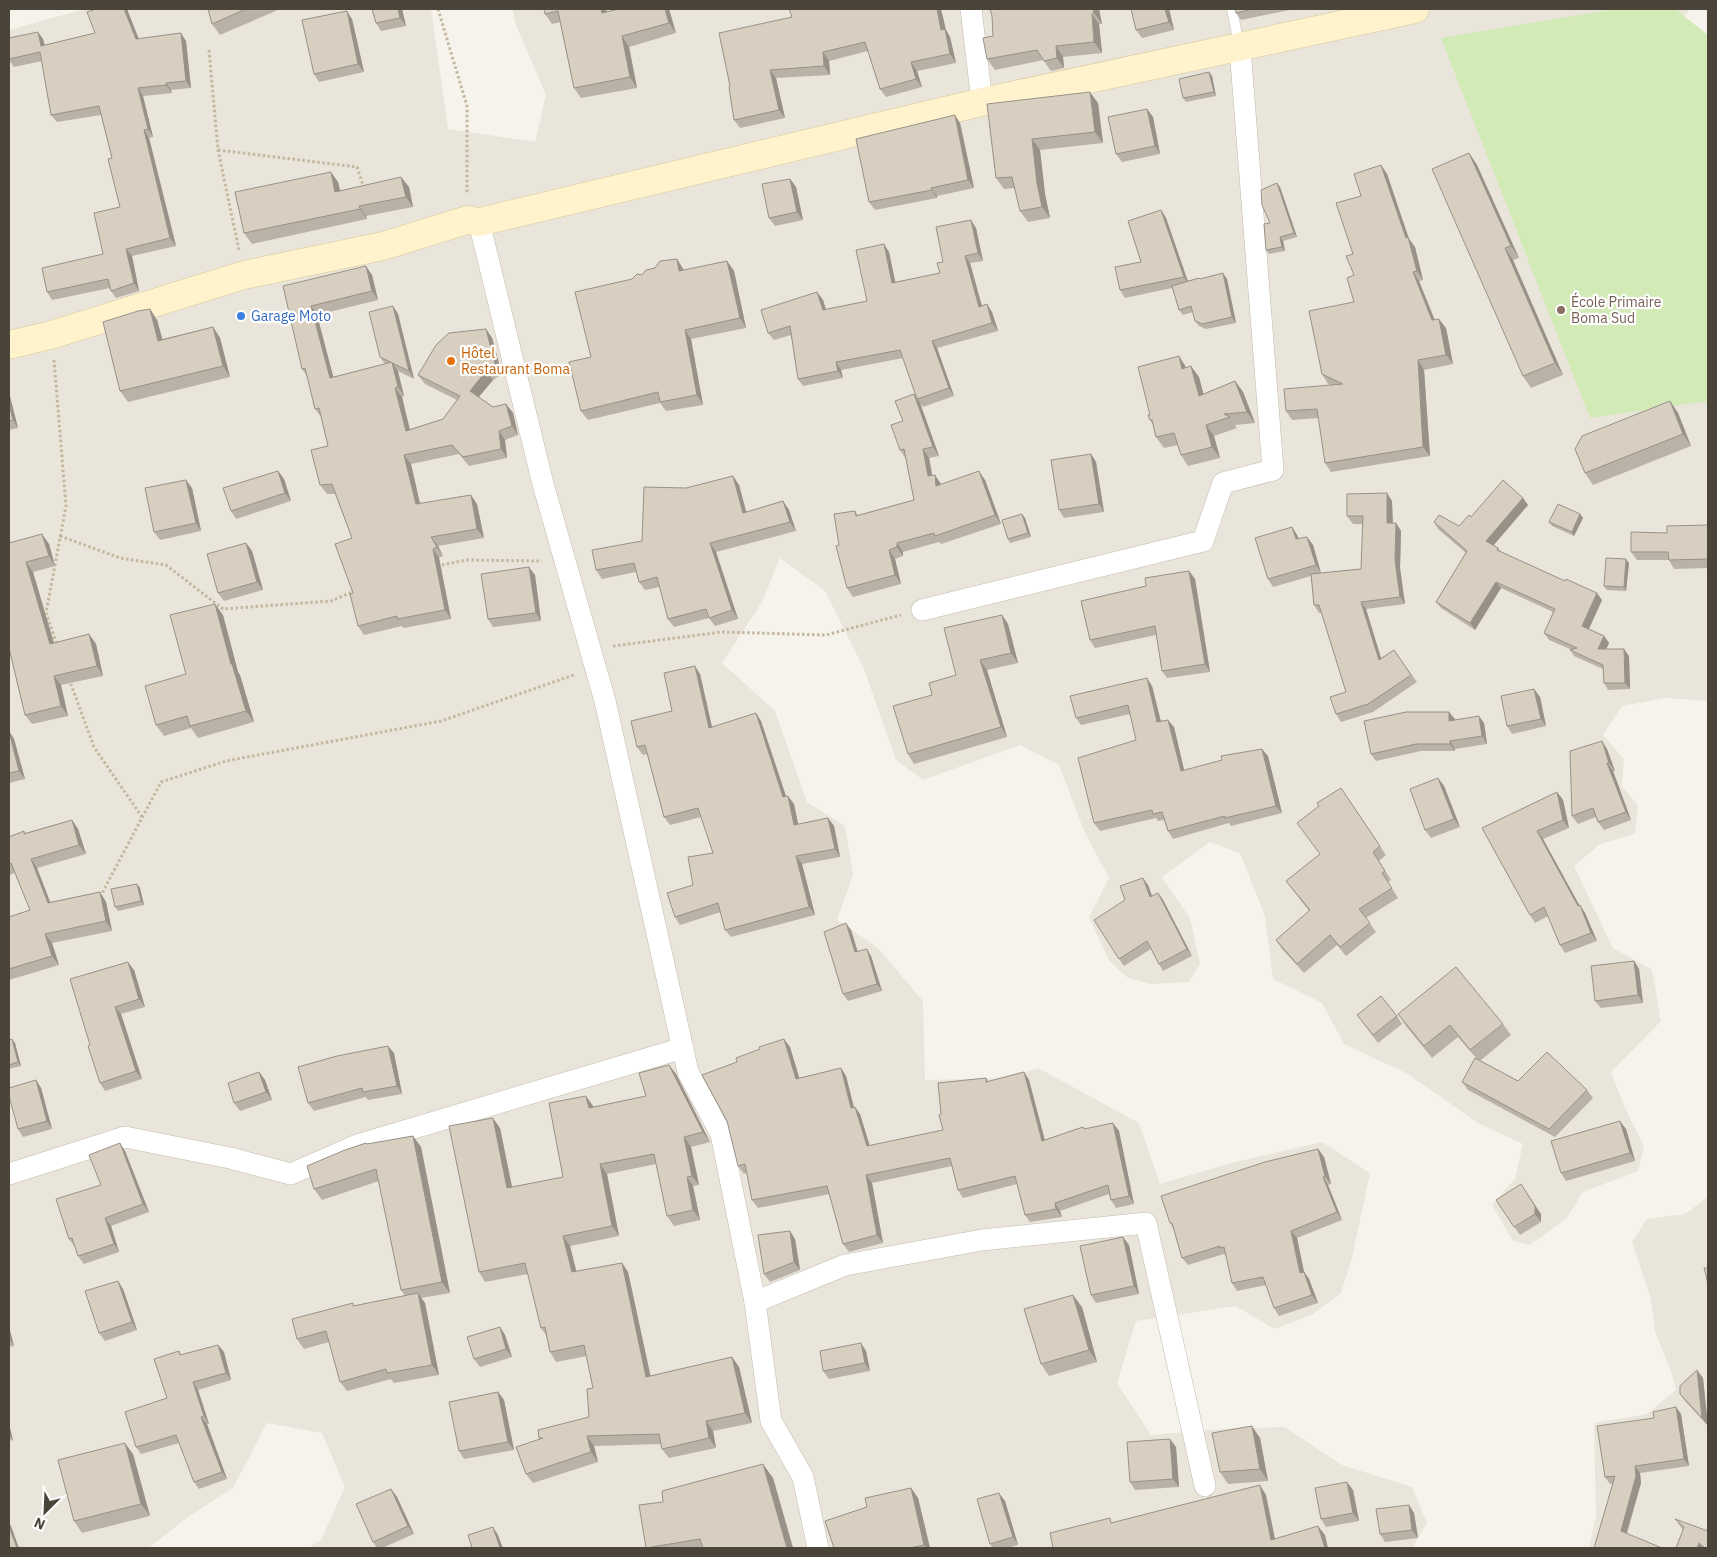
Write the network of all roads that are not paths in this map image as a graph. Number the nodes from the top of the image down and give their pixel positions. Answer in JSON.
{"nodes":[{"id":1,"x":971,"y":9,"type":"edge"},
{"id":2,"x":1232,"y":9,"type":"edge"},
{"id":3,"x":1415,"y":9,"type":"edge"},
{"id":4,"x":1240,"y":48,"type":"junction"},
{"id":5,"x":982,"y":102,"type":"junction"},
{"id":6,"x":473,"y":221,"type":"junction"},
{"id":7,"x":9,"y":345,"type":"edge"},
{"id":8,"x":922,"y":610,"type":"road end"},
{"id":9,"x":683,"y":1048,"type":"junction"},
{"id":10,"x":9,"y":1174,"type":"edge"},
{"id":11,"x":755,"y":1302,"type":"junction"},
{"id":12,"x":1205,"y":1486,"type":"dead end"},
{"id":13,"x":818,"y":1548,"type":"edge"}],
"edges":[{"from":1,"to":5,"type":"street"},
{"from":2,"to":4,"type":"lane"},
{"from":3,"to":4,"type":"street"},
{"from":4,"to":5,"type":"street"},
{"from":4,"to":8,"type":"street"},
{"from":5,"to":6,"type":"street"},
{"from":6,"to":7,"type":"street"},
{"from":6,"to":9,"type":"street"},
{"from":9,"to":10,"type":"street"},
{"from":9,"to":11,"type":"street"},
{"from":11,"to":12,"type":"street"},
{"from":11,"to":13,"type":"street"}]}
